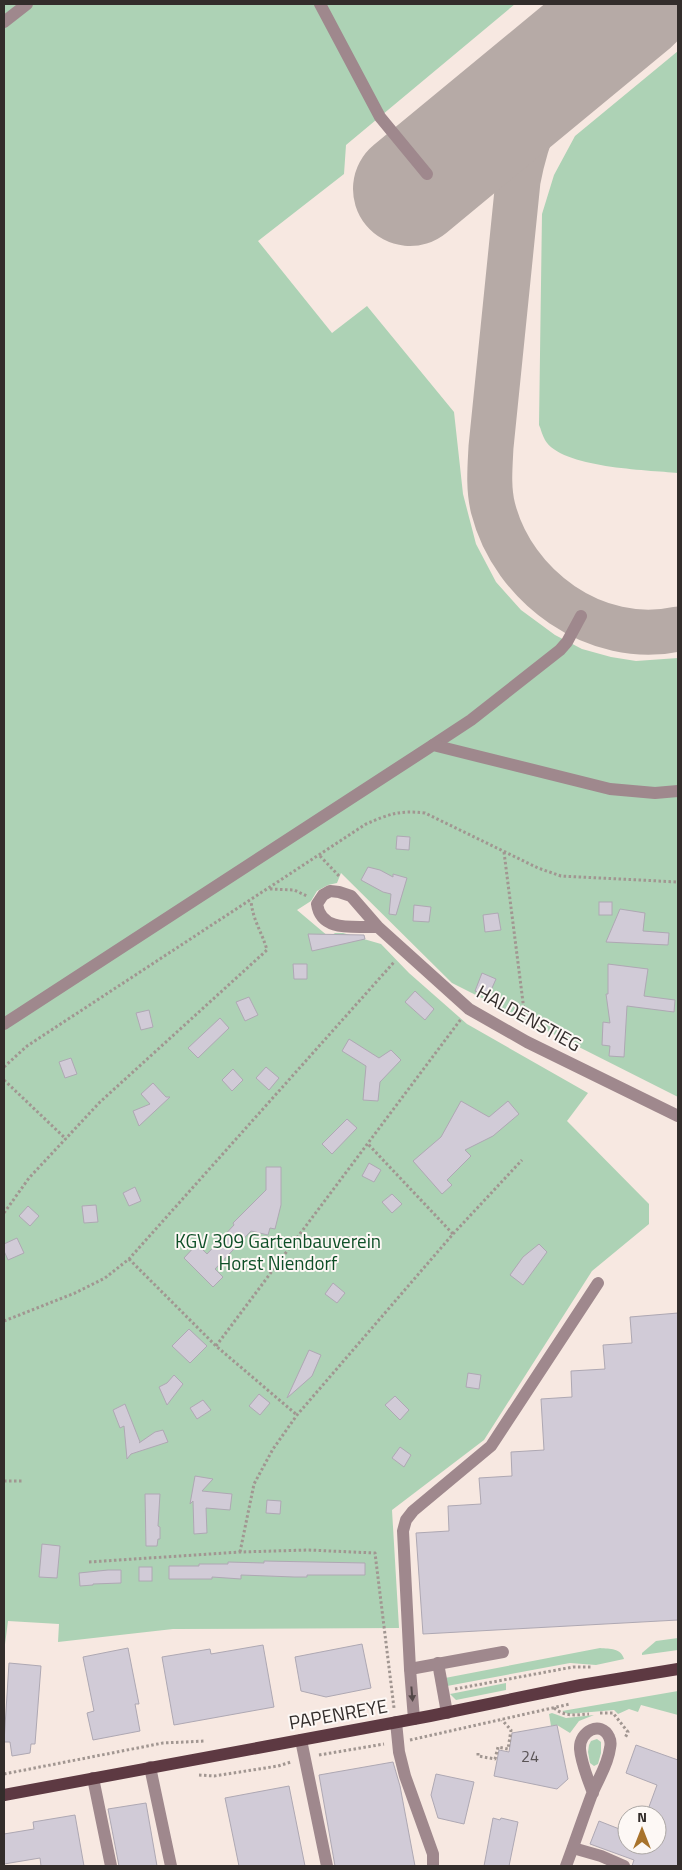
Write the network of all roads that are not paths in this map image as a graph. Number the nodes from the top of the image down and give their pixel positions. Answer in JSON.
{"nodes":[{"id":1,"x":27,"y":4,"type":"edge"},
{"id":2,"x":320,"y":4,"type":"edge"},
{"id":3,"x":4,"y":22,"type":"edge"},
{"id":4,"x":427,"y":174,"type":"dead end"},
{"id":5,"x":581,"y":616,"type":"dead end"},
{"id":6,"x":433,"y":745,"type":"junction"},
{"id":7,"x":678,"y":791,"type":"edge"},
{"id":8,"x":378,"y":928,"type":"junction"},
{"id":9,"x":4,"y":1024,"type":"edge"},
{"id":10,"x":678,"y":1116,"type":"edge"},
{"id":11,"x":598,"y":1283,"type":"dead end"},
{"id":12,"x":504,"y":1652,"type":"dead end"},
{"id":13,"x":438,"y":1663,"type":"junction"},
{"id":14,"x":410,"y":1669,"type":"junction"},
{"id":15,"x":678,"y":1670,"type":"edge"},
{"id":16,"x":447,"y":1713,"type":"junction"},
{"id":17,"x":414,"y":1719,"type":"junction"},
{"id":18,"x":396,"y":1722,"type":"junction"},
{"id":19,"x":301,"y":1740,"type":"junction"},
{"id":20,"x":150,"y":1767,"type":"junction"},
{"id":21,"x":93,"y":1778,"type":"junction"},
{"id":22,"x":592,"y":1793,"type":"dead end"},
{"id":23,"x":4,"y":1795,"type":"edge"},
{"id":24,"x":573,"y":1848,"type":"junction"},
{"id":25,"x":111,"y":1866,"type":"edge"},
{"id":26,"x":170,"y":1866,"type":"edge"},
{"id":27,"x":327,"y":1866,"type":"edge"},
{"id":28,"x":433,"y":1866,"type":"edge"},
{"id":29,"x":566,"y":1866,"type":"edge"},
{"id":30,"x":624,"y":1866,"type":"edge"}],
"edges":[{"from":1,"to":3,"type":"street"},
{"from":2,"to":4,"type":"street"},
{"from":5,"to":6,"type":"street"},
{"from":6,"to":7,"type":"street"},
{"from":6,"to":9,"type":"street"},
{"from":8,"to":8,"type":"street","name":"HALDENSTIEG"},
{"from":8,"to":10,"type":"street","name":"HALDENSTIEG"},
{"from":11,"to":14,"type":"street"},
{"from":12,"to":13,"type":"street"},
{"from":13,"to":14,"type":"street"},
{"from":13,"to":16,"type":"street"},
{"from":14,"to":17,"type":"street","one_way":true},
{"from":15,"to":16,"type":"main road","name":"PAPENREYE"},
{"from":16,"to":17,"type":"main road","name":"PAPENREYE"},
{"from":17,"to":18,"type":"main road","name":"PAPENREYE"},
{"from":18,"to":19,"type":"main road","name":"PAPENREYE"},
{"from":18,"to":28,"type":"street"},
{"from":19,"to":20,"type":"main road","name":"PAPENREYE"},
{"from":19,"to":27,"type":"street"},
{"from":20,"to":21,"type":"main road","name":"PAPENREYE"},
{"from":20,"to":26,"type":"street"},
{"from":21,"to":23,"type":"main road","name":"PAPENREYE"},
{"from":21,"to":25,"type":"street"},
{"from":22,"to":24,"type":"street"},
{"from":24,"to":29,"type":"street"},
{"from":24,"to":30,"type":"street"}]}
